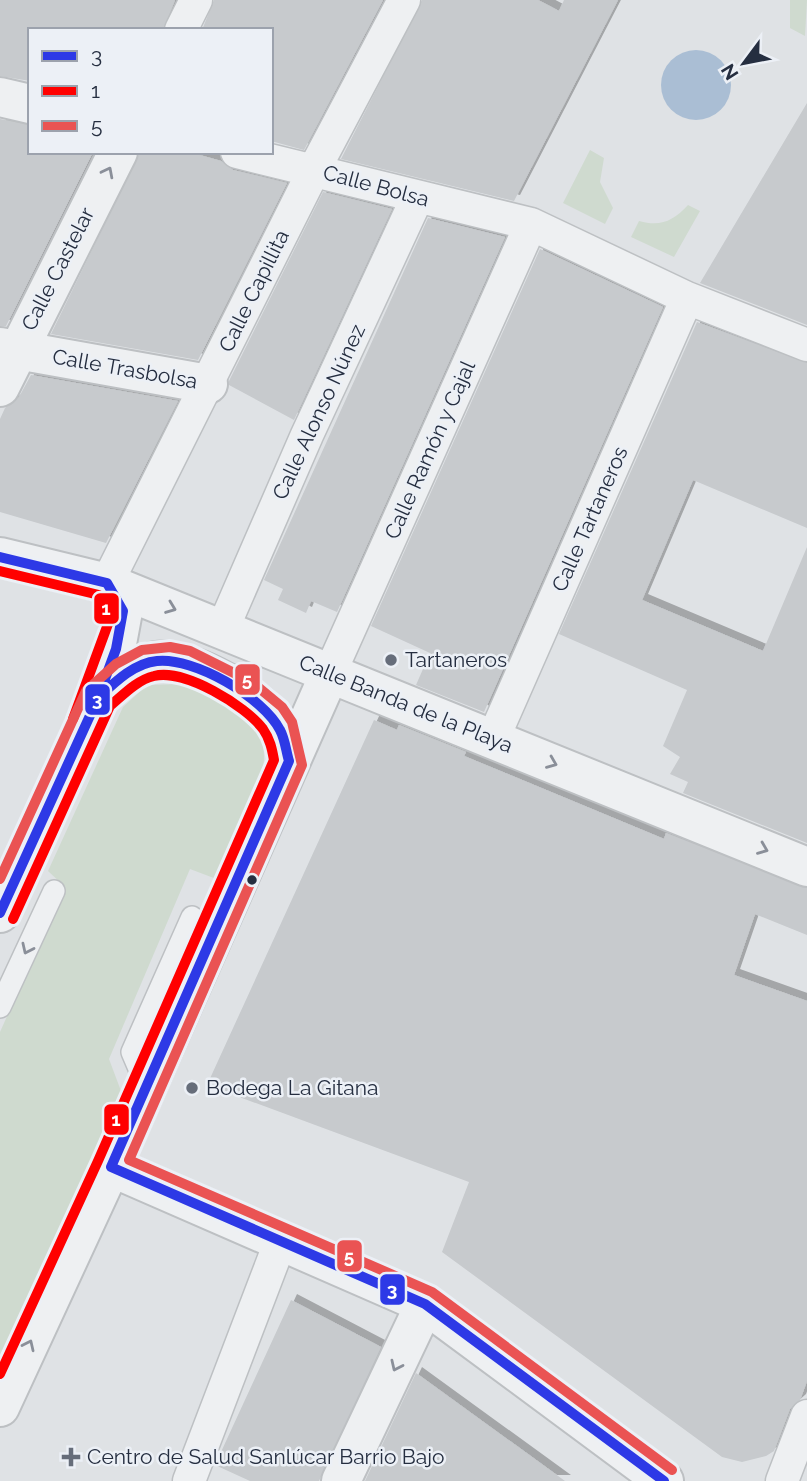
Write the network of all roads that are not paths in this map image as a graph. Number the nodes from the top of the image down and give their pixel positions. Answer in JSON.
{"nodes":[{"id":1,"x":196,"y":0,"type":"edge"},
{"id":2,"x":404,"y":0,"type":"edge"},
{"id":3,"x":182,"y":28,"type":"edge"},
{"id":4,"x":0,"y":97,"type":"edge"},
{"id":5,"x":28,"y":104,"type":"edge"},
{"id":6,"x":117,"y":154,"type":"edge"},
{"id":7,"x":246,"y":154,"type":"edge"},
{"id":8,"x":314,"y":170,"type":"junction"},
{"id":9,"x":418,"y":198,"type":"junction"},
{"id":10,"x":523,"y":222,"type":"junction"},
{"id":11,"x":687,"y":298,"type":"junction"},
{"id":12,"x":807,"y":345,"type":"edge"},
{"id":13,"x":8,"y":349,"type":"edge"},
{"id":14,"x":208,"y":384,"type":"junction"},
{"id":15,"x":0,"y":387,"type":"edge"},
{"id":16,"x":0,"y":557,"type":"edge"},
{"id":17,"x":107,"y":583,"type":"junction"},
{"id":18,"x":223,"y":628,"type":"junction"},
{"id":19,"x":329,"y":675,"type":"junction"},
{"id":20,"x":98,"y":698,"type":"junction"},
{"id":21,"x":493,"y":739,"type":"junction"},
{"id":22,"x":289,"y":761,"type":"junction"},
{"id":23,"x":807,"y":867,"type":"edge"},
{"id":24,"x":54,"y":891,"type":"dead end"},
{"id":25,"x":0,"y":913,"type":"edge"},
{"id":26,"x":191,"y":917,"type":"dead end"},
{"id":27,"x":0,"y":1007,"type":"edge"},
{"id":28,"x":147,"y":1087,"type":"junction"},
{"id":29,"x":111,"y":1167,"type":"junction"},
{"id":30,"x":281,"y":1240,"type":"junction"},
{"id":31,"x":425,"y":1304,"type":"junction"},
{"id":32,"x":0,"y":1407,"type":"edge"},
{"id":33,"x":807,"y":1416,"type":"edge"},
{"id":34,"x":189,"y":1481,"type":"edge"},
{"id":35,"x":341,"y":1481,"type":"edge"},
{"id":36,"x":664,"y":1481,"type":"edge"},
{"id":37,"x":782,"y":1481,"type":"edge"}],
"edges":[{"from":1,"to":3,"type":"street"},
{"from":2,"to":8,"type":"street","name":"Calle Capillita"},
{"from":4,"to":5,"type":"street"},
{"from":13,"to":6,"type":"street","name":"Calle Castelar","one_way":true},
{"from":7,"to":8,"type":"street","name":"Calle Bolsa"},
{"from":8,"to":9,"type":"street","name":"Calle Bolsa"},
{"from":8,"to":14,"type":"street","name":"Calle Capillita"},
{"from":9,"to":10,"type":"street","name":"Calle Bolsa"},
{"from":9,"to":18,"type":"street","name":"Calle Alonso Núnez"},
{"from":10,"to":11,"type":"street","name":"Calle Bolsa"},
{"from":10,"to":19,"type":"street","name":"Calle Ramón y Cajal"},
{"from":11,"to":12,"type":"street","name":"Calle Bolsa"},
{"from":11,"to":21,"type":"street","name":"Calle Tartaneros"},
{"from":13,"to":14,"type":"street","name":"Calle Trasbolsa"},
{"from":13,"to":15,"type":"street","name":"Calle Castelar"},
{"from":14,"to":17,"type":"street","name":"Calle Capillita"},
{"from":16,"to":17,"type":"street","name":"Calle Banda de la Playa"},
{"from":17,"to":18,"type":"street","name":"Calle Banda de la Playa","one_way":true},
{"from":17,"to":20,"type":"street"},
{"from":18,"to":19,"type":"street","name":"Calle Banda de la Playa"},
{"from":19,"to":21,"type":"street","name":"Calle Banda de la Playa"},
{"from":19,"to":22,"type":"street"},
{"from":20,"to":22,"type":"street"},
{"from":20,"to":25,"type":"street"},
{"from":21,"to":23,"type":"street","name":"Calle Banda de la Playa","one_way":true},
{"from":22,"to":28,"type":"street"},
{"from":24,"to":27,"type":"lane","one_way":true},
{"from":26,"to":28,"type":"lane"},
{"from":28,"to":29,"type":"street"},
{"from":29,"to":30,"type":"street"},
{"from":32,"to":29,"type":"street","one_way":true},
{"from":30,"to":31,"type":"street"},
{"from":30,"to":34,"type":"street"},
{"from":31,"to":35,"type":"street","one_way":true},
{"from":31,"to":36,"type":"street"},
{"from":33,"to":37,"type":"street"}]}
